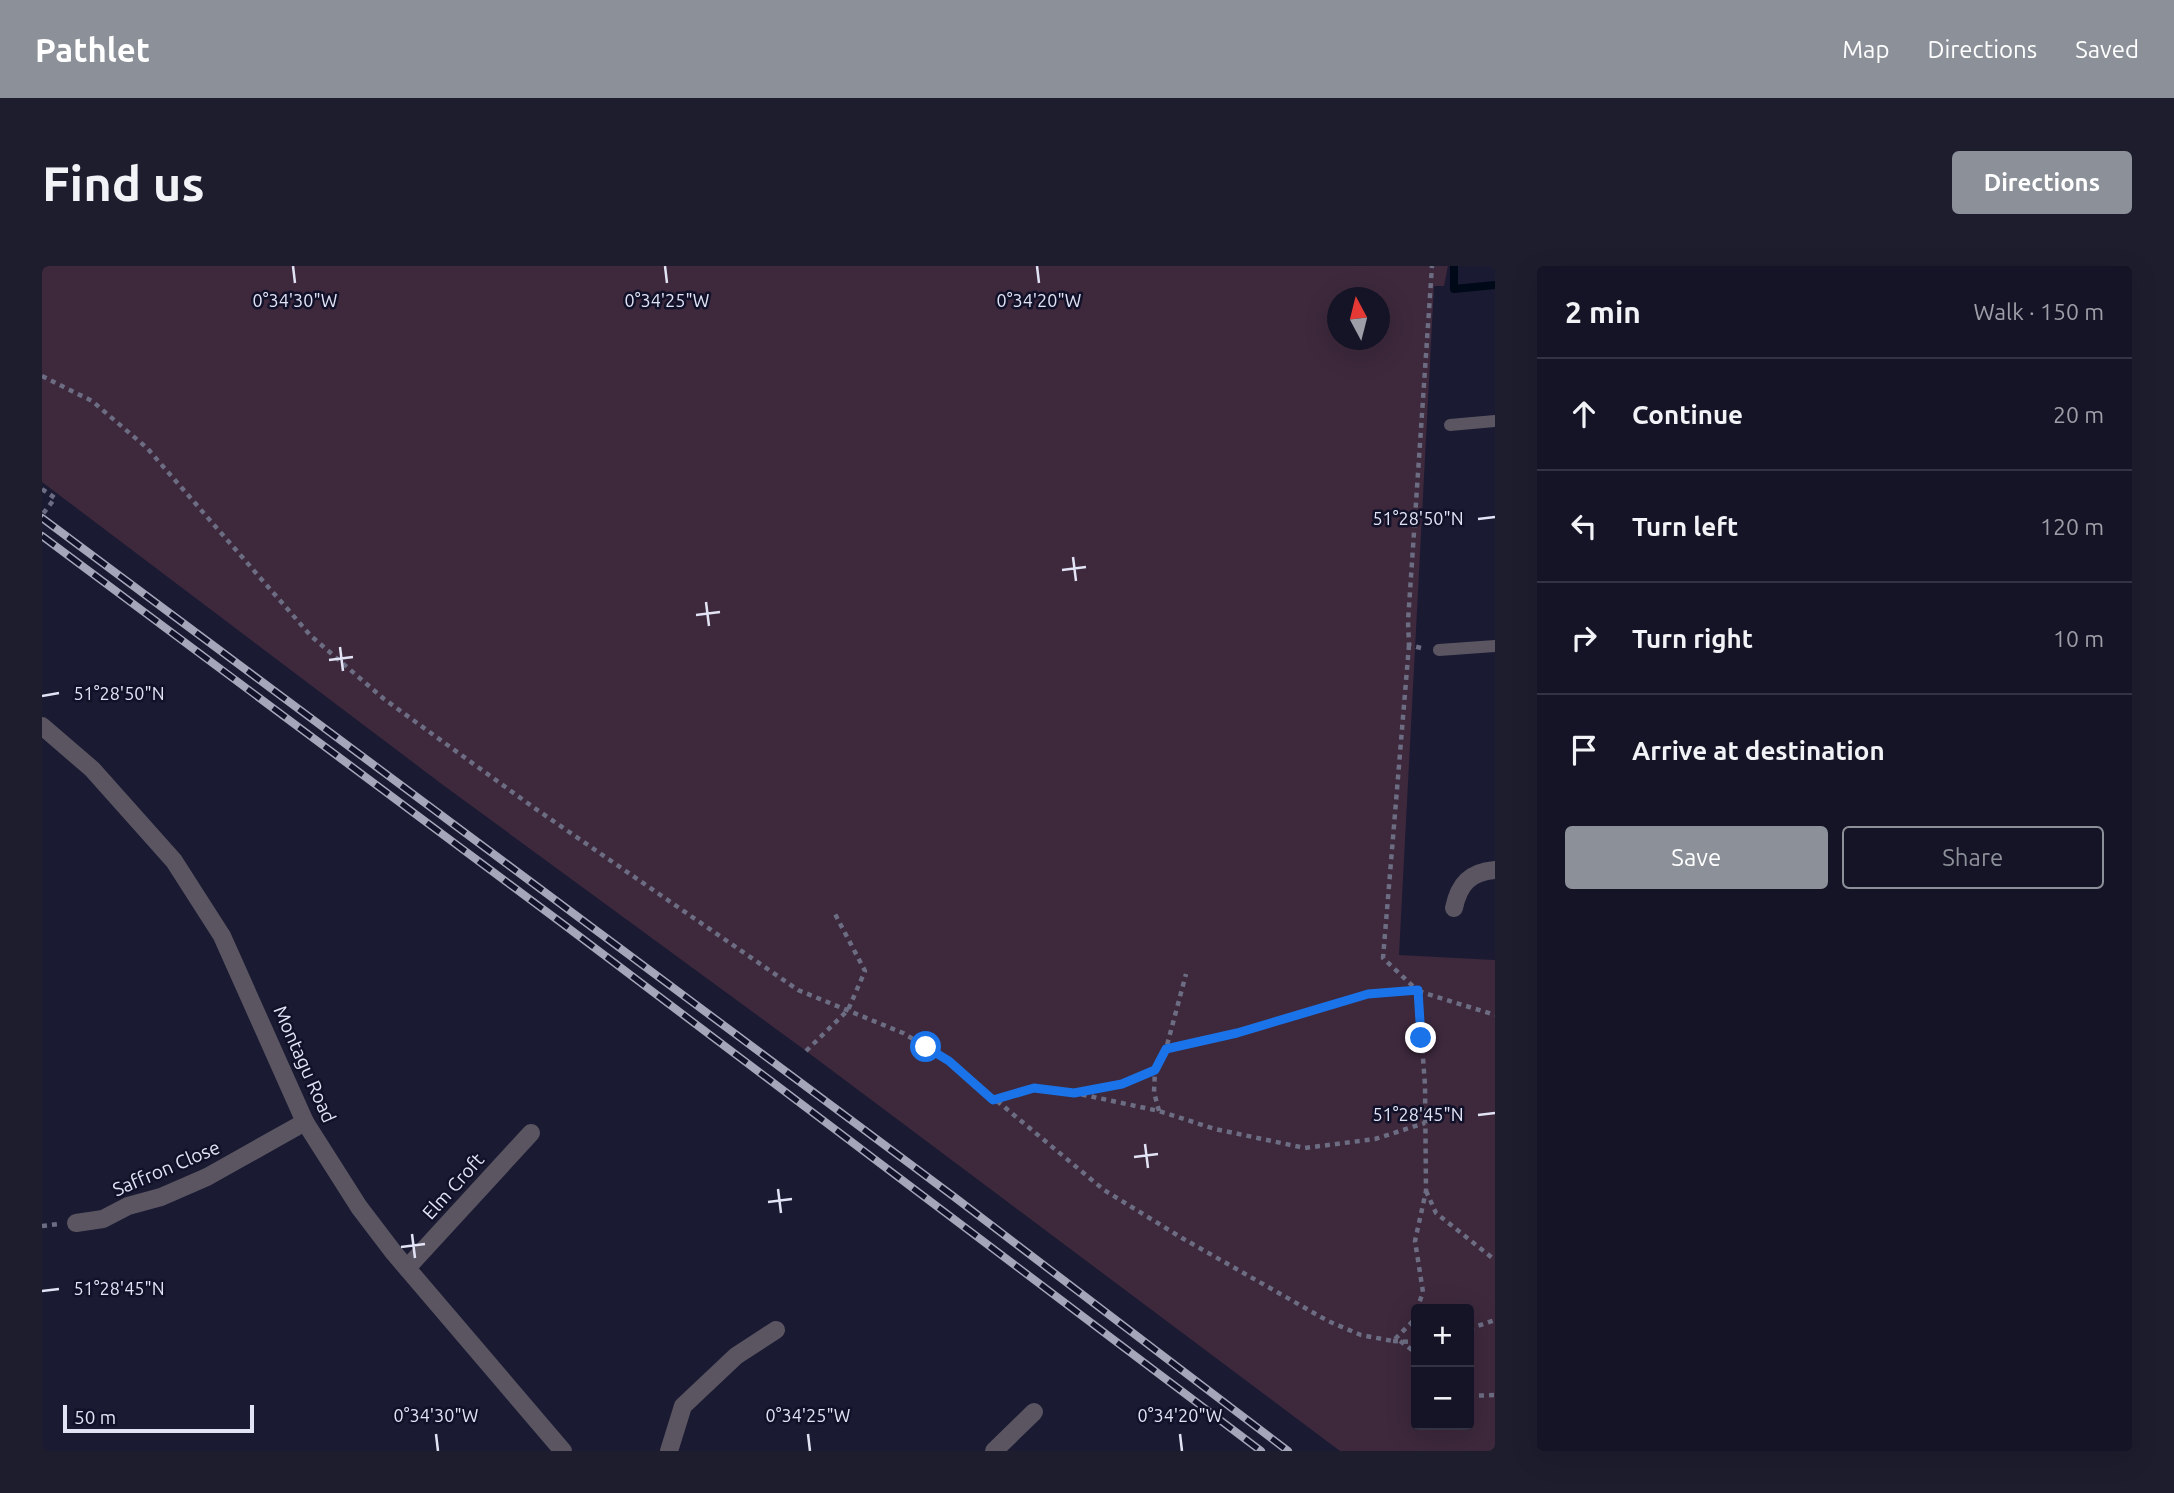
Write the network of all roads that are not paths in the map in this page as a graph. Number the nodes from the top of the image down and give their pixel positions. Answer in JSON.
{"nodes":[{"id":1,"x":1495,"y":421,"type":"edge"},
{"id":2,"x":1450,"y":425,"type":"dead end"},
{"id":3,"x":1495,"y":646,"type":"edge"},
{"id":4,"x":1439,"y":650,"type":"road end"},
{"id":5,"x":42,"y":726,"type":"edge"},
{"id":6,"x":1495,"y":870,"type":"edge"},
{"id":7,"x":1454,"y":908,"type":"dead end"},
{"id":8,"x":305,"y":1122,"type":"junction"},
{"id":9,"x":531,"y":1133,"type":"dead end"},
{"id":10,"x":76,"y":1223,"type":"dead end"},
{"id":11,"x":407,"y":1268,"type":"junction"},
{"id":12,"x":776,"y":1330,"type":"dead end"},
{"id":13,"x":1034,"y":1412,"type":"dead end"},
{"id":14,"x":563,"y":1451,"type":"edge"},
{"id":15,"x":669,"y":1451,"type":"edge"},
{"id":16,"x":993,"y":1451,"type":"edge"}],
"edges":[{"from":1,"to":2,"type":"lane"},
{"from":3,"to":4,"type":"lane"},
{"from":5,"to":8,"type":"street","name":"Montagu Road"},
{"from":6,"to":7,"type":"street"},
{"from":8,"to":10,"type":"street","name":"Saffron Close"},
{"from":8,"to":11,"type":"street","name":"Montagu Road"},
{"from":9,"to":11,"type":"street","name":"Elm Croft"},
{"from":11,"to":14,"type":"street","name":"Montagu Road"},
{"from":12,"to":15,"type":"street"},
{"from":13,"to":16,"type":"street"}]}
